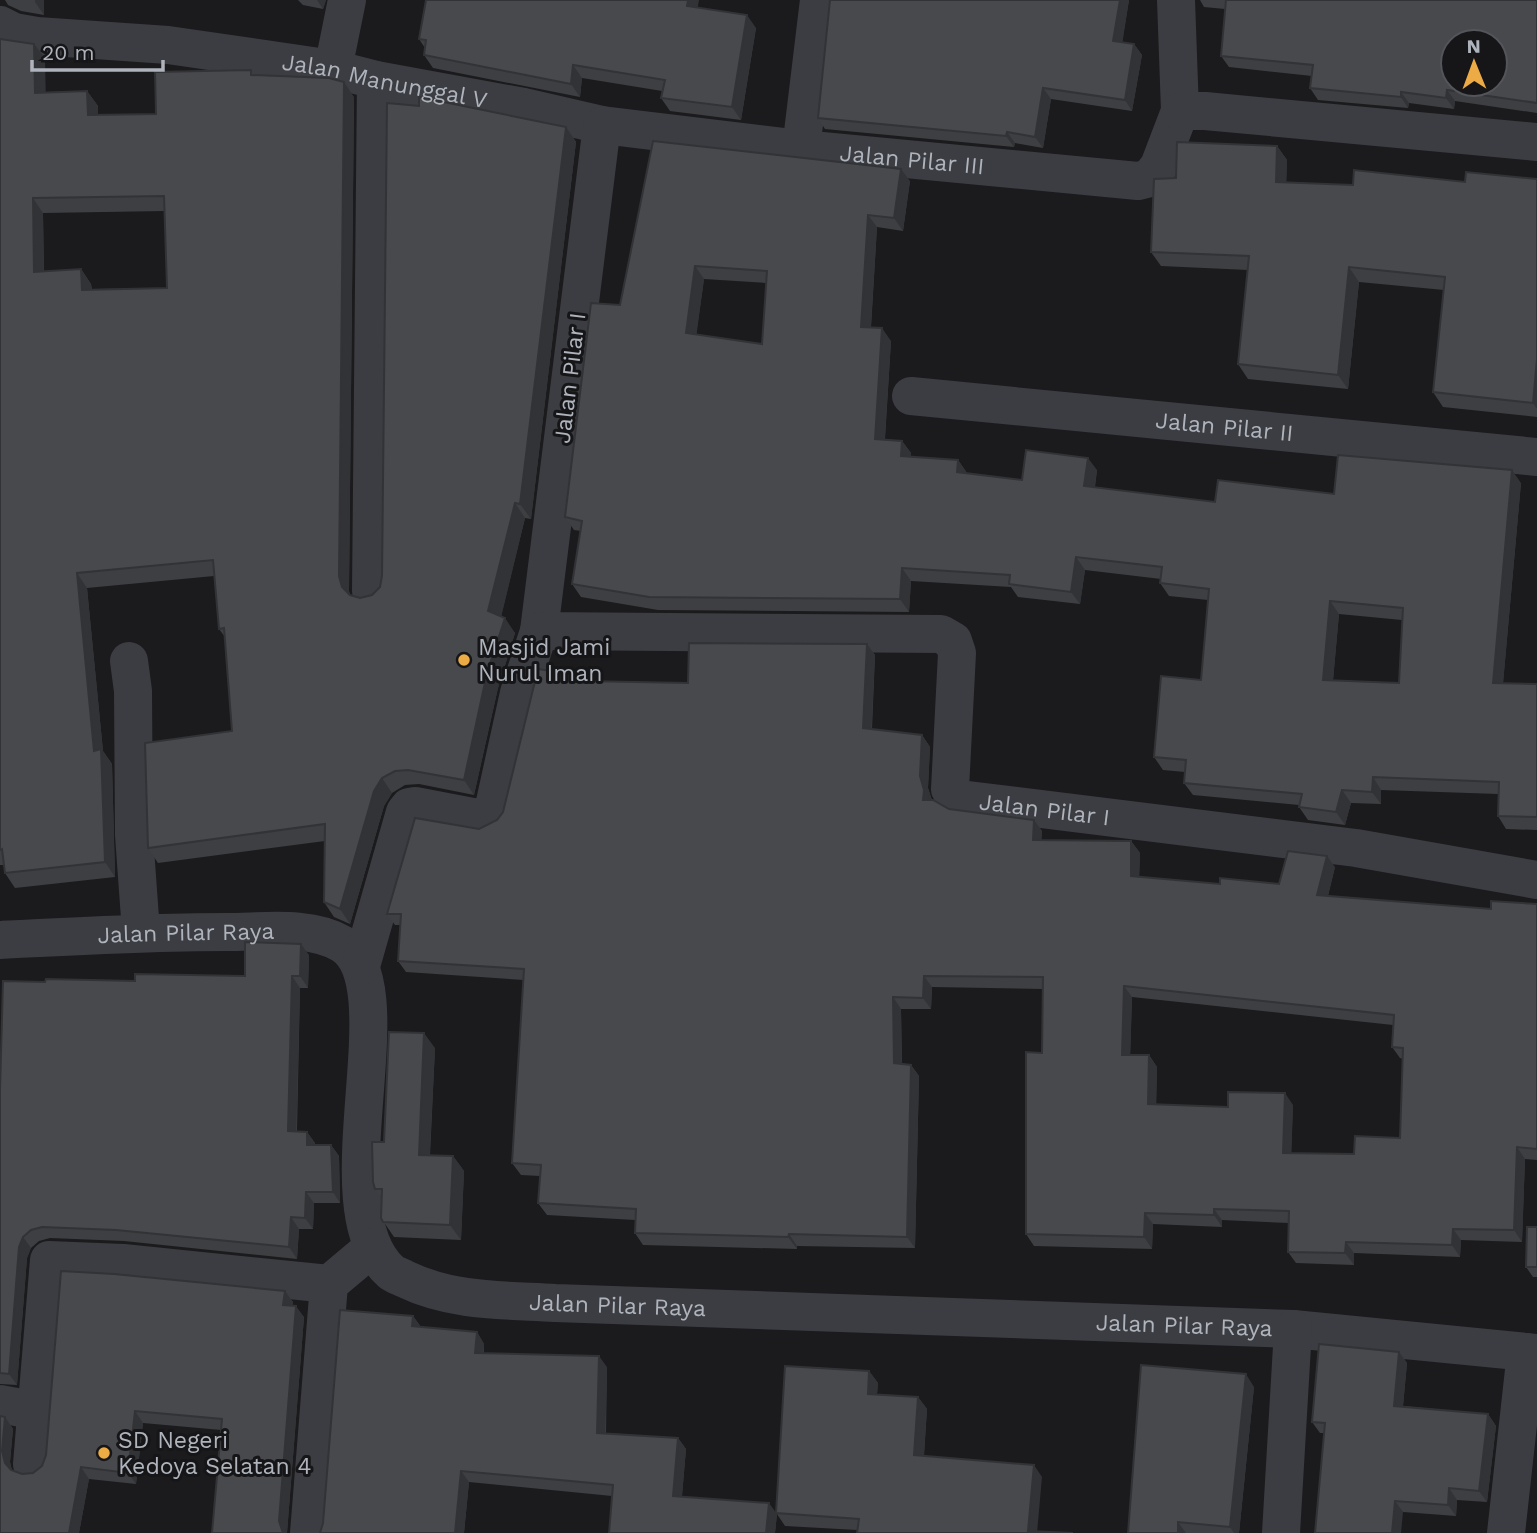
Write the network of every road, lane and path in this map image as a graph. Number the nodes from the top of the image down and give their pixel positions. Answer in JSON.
{"nodes":[{"id":1,"x":347,"y":0,"type":"edge"},
{"id":2,"x":819,"y":0,"type":"edge"},
{"id":3,"x":1176,"y":0,"type":"edge"},
{"id":4,"x":0,"y":25,"type":"edge"},
{"id":5,"x":334,"y":69,"type":"junction"},
{"id":6,"x":376,"y":80,"type":"junction"},
{"id":7,"x":1180,"y":111,"type":"junction"},
{"id":8,"x":602,"y":125,"type":"junction"},
{"id":9,"x":1537,"y":142,"type":"edge"},
{"id":10,"x":800,"y":149,"type":"junction"},
{"id":11,"x":911,"y":396,"type":"dead end"},
{"id":12,"x":1537,"y":457,"type":"edge"},
{"id":13,"x":371,"y":592,"type":"edge"},
{"id":14,"x":538,"y":631,"type":"junction"},
{"id":15,"x":129,"y":661,"type":"dead end"},
{"id":16,"x":1537,"y":880,"type":"edge"},
{"id":17,"x":141,"y":932,"type":"junction"},
{"id":18,"x":0,"y":940,"type":"edge"},
{"id":19,"x":361,"y":966,"type":"junction"},
{"id":20,"x":373,"y":1247,"type":"junction"},
{"id":21,"x":329,"y":1284,"type":"junction"},
{"id":22,"x":1293,"y":1329,"type":"junction"},
{"id":23,"x":1531,"y":1352,"type":"edge"},
{"id":24,"x":0,"y":1404,"type":"edge"},
{"id":25,"x":37,"y":1411,"type":"junction"},
{"id":26,"x":33,"y":1464,"type":"dead end"},
{"id":27,"x":309,"y":1533,"type":"edge"},
{"id":28,"x":1281,"y":1533,"type":"edge"},
{"id":29,"x":1506,"y":1533,"type":"edge"}],
"edges":[{"from":1,"to":5,"type":"street"},
{"from":2,"to":10,"type":"street"},
{"from":3,"to":7,"type":"street"},
{"from":4,"to":5,"type":"street","name":"Jalan Manunggal V"},
{"from":5,"to":6,"type":"street","name":"Jalan Manunggal V"},
{"from":6,"to":8,"type":"street","name":"Jalan Manunggal V"},
{"from":6,"to":13,"type":"street"},
{"from":7,"to":9,"type":"street"},
{"from":7,"to":10,"type":"street","name":"Jalan Pilar III"},
{"from":8,"to":10,"type":"street","name":"Jalan Pilar III"},
{"from":8,"to":14,"type":"street","name":"Jalan Pilar I"},
{"from":11,"to":12,"type":"street","name":"Jalan Pilar II"},
{"from":14,"to":16,"type":"street","name":"Jalan Pilar I"},
{"from":14,"to":19,"type":"street","name":"Jalan Pilar I"},
{"from":15,"to":17,"type":"street"},
{"from":17,"to":18,"type":"street","name":"Jalan Pilar Raya"},
{"from":17,"to":19,"type":"street","name":"Jalan Pilar Raya"},
{"from":19,"to":20,"type":"street","name":"Jalan Pilar Raya"},
{"from":20,"to":21,"type":"street"},
{"from":20,"to":22,"type":"street","name":"Jalan Pilar Raya"},
{"from":21,"to":25,"type":"street"},
{"from":21,"to":27,"type":"street"},
{"from":22,"to":23,"type":"street","name":"Jalan Pilar Raya"},
{"from":22,"to":28,"type":"street"},
{"from":23,"to":29,"type":"street"},
{"from":24,"to":25,"type":"street"},
{"from":25,"to":26,"type":"street"}]}
